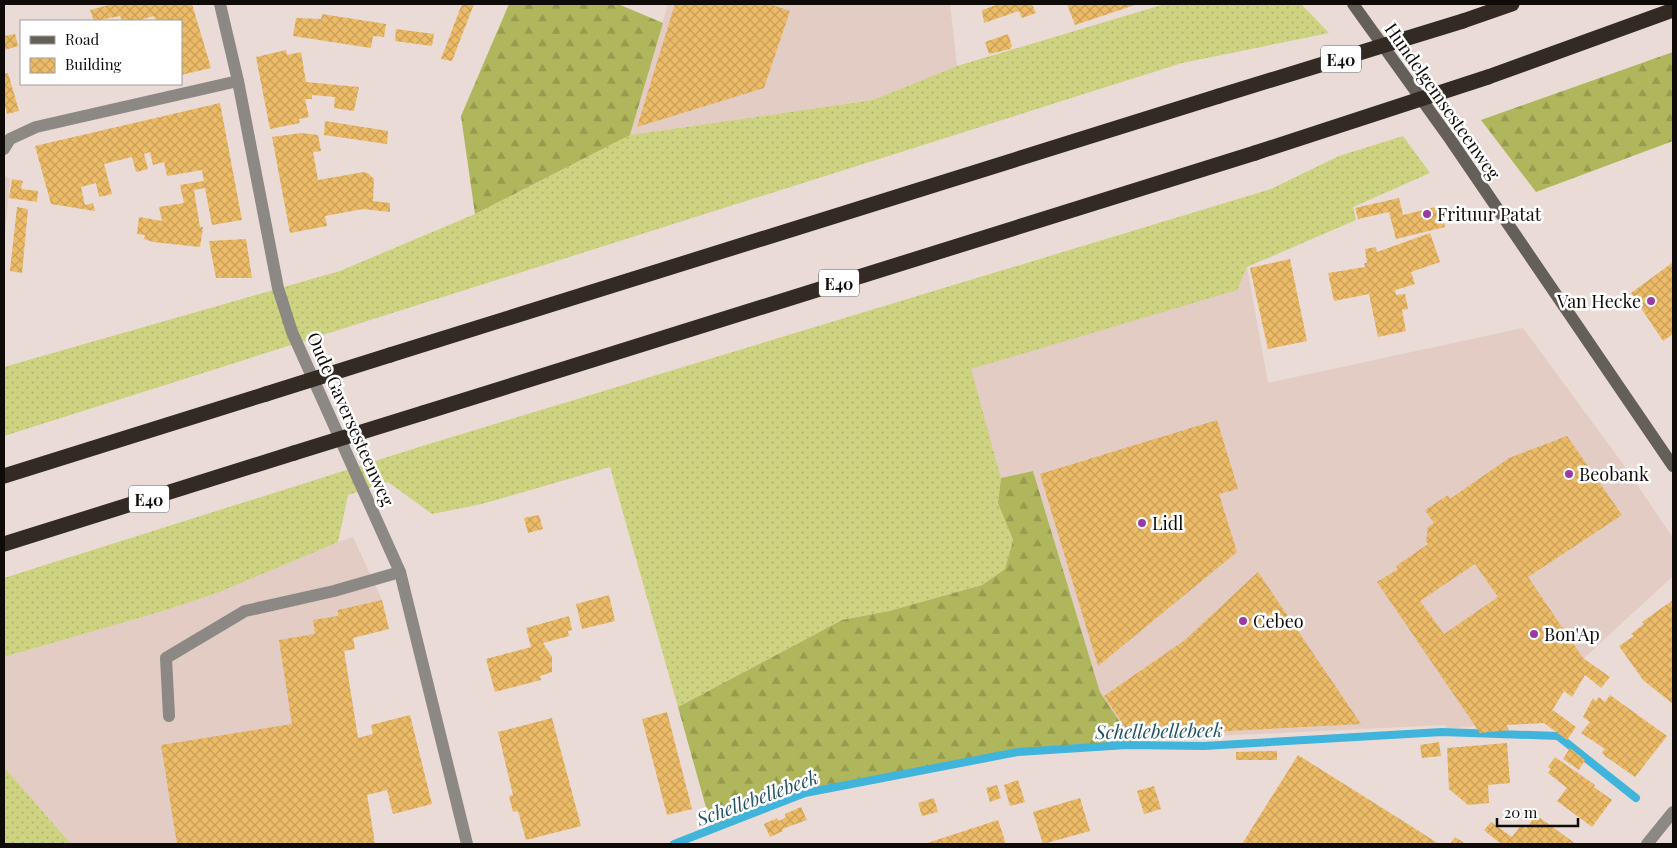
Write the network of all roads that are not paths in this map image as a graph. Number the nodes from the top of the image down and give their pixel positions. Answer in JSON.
{"nodes":[{"id":1,"x":220,"y":4,"type":"edge"},
{"id":2,"x":1353,"y":4,"type":"edge"},
{"id":3,"x":1512,"y":4,"type":"edge"},
{"id":4,"x":1673,"y":10,"type":"edge"},
{"id":5,"x":238,"y":81,"type":"junction"},
{"id":6,"x":4,"y":149,"type":"edge"},
{"id":7,"x":1673,"y":466,"type":"edge"},
{"id":8,"x":4,"y":476,"type":"edge"},
{"id":9,"x":4,"y":544,"type":"edge"},
{"id":10,"x":400,"y":572,"type":"junction"},
{"id":11,"x":169,"y":716,"type":"dead end"},
{"id":12,"x":1673,"y":812,"type":"edge"},
{"id":13,"x":467,"y":844,"type":"edge"},
{"id":14,"x":1647,"y":844,"type":"edge"}],
"edges":[{"from":1,"to":5,"type":"street","name":"Oude Gaversesteenweg"},
{"from":2,"to":7,"type":"main road","name":"Hundelgemsesteenweg"},
{"from":3,"to":8,"type":"highway","number":"E40","bridge":true},
{"from":4,"to":9,"type":"highway","number":"E40","bridge":true},
{"from":5,"to":6,"type":"street"},
{"from":5,"to":10,"type":"street","name":"Oude Gaversesteenweg"},
{"from":10,"to":11,"type":"street"},
{"from":10,"to":13,"type":"street","name":"Oude Gaversesteenweg"},
{"from":12,"to":14,"type":"street"}]}
